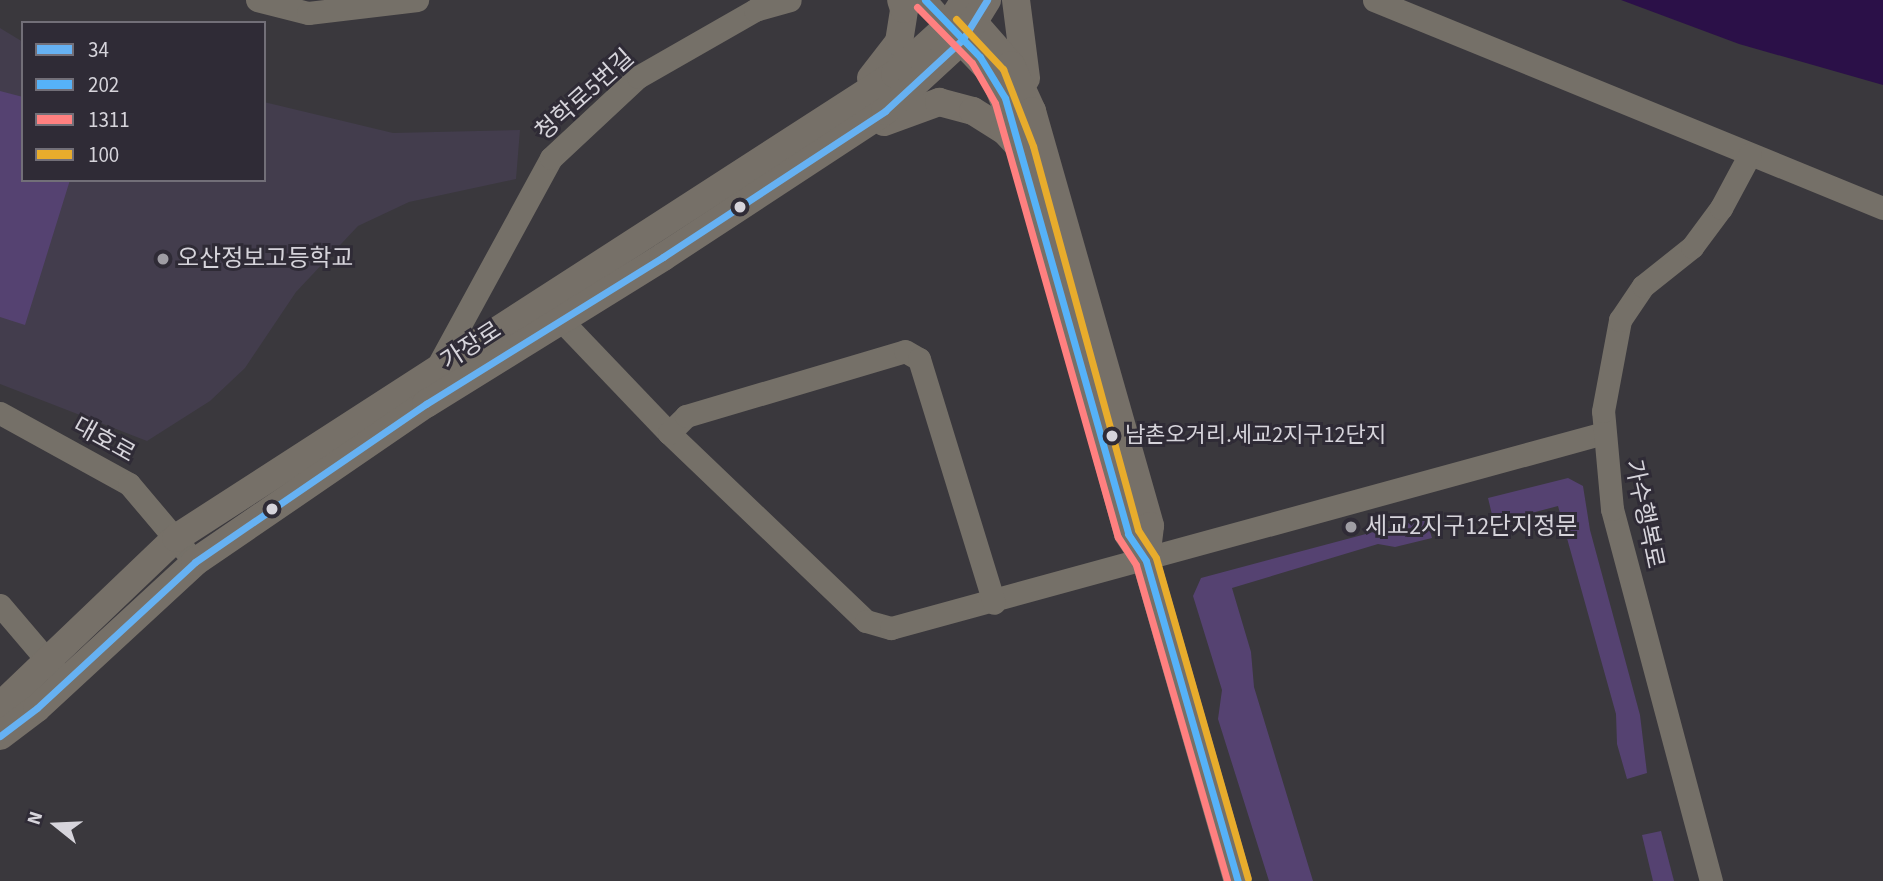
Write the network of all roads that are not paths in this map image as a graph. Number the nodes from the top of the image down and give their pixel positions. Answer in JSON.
{"nodes":[{"id":1,"x":257,"y":0,"type":"edge"},
{"id":2,"x":790,"y":0,"type":"edge"},
{"id":3,"x":901,"y":0,"type":"edge"},
{"id":4,"x":925,"y":0,"type":"edge"},
{"id":5,"x":1016,"y":0,"type":"edge"},
{"id":6,"x":1374,"y":0,"type":"edge"},
{"id":7,"x":410,"y":1,"type":"edge"},
{"id":8,"x":750,"y":5,"type":"edge"},
{"id":9,"x":964,"y":14,"type":"edge"},
{"id":10,"x":1032,"y":111,"type":"junction"},
{"id":11,"x":833,"y":114,"type":"junction"},
{"id":12,"x":1023,"y":150,"type":"junction"},
{"id":13,"x":827,"y":152,"type":"junction"},
{"id":14,"x":1750,"y":154,"type":"junction"},
{"id":15,"x":1883,"y":208,"type":"edge"},
{"id":16,"x":561,"y":320,"type":"junction"},
{"id":17,"x":436,"y":369,"type":"junction"},
{"id":18,"x":0,"y":413,"type":"edge"},
{"id":19,"x":669,"y":433,"type":"junction"},
{"id":20,"x":1604,"y":433,"type":"junction"},
{"id":21,"x":176,"y":538,"type":"junction"},
{"id":22,"x":1146,"y":561,"type":"junction"},
{"id":23,"x":195,"y":562,"type":"junction"},
{"id":24,"x":994,"y":603,"type":"junction"},
{"id":25,"x":0,"y":605,"type":"edge"},
{"id":26,"x":56,"y":671,"type":"junction"},
{"id":27,"x":0,"y":706,"type":"edge"},
{"id":28,"x":0,"y":736,"type":"edge"},
{"id":29,"x":1238,"y":881,"type":"edge"},
{"id":30,"x":1711,"y":881,"type":"edge"}],
"edges":[{"from":1,"to":7,"type":"street"},
{"from":2,"to":8,"type":"street","name":"청학로5번길"},
{"from":3,"to":11,"type":"main road"},
{"from":4,"to":9,"type":"street"},
{"from":5,"to":10,"type":"main road"},
{"from":6,"to":14,"type":"street"},
{"from":8,"to":17,"type":"street","name":"청학로5번길"},
{"from":9,"to":10,"type":"main road"},
{"from":9,"to":11,"type":"main road","name":"가장로"},
{"from":9,"to":12,"type":"main road"},
{"from":9,"to":13,"type":"main road","name":"가장로"},
{"from":10,"to":22,"type":"main road"},
{"from":11,"to":17,"type":"main road","name":"가장로"},
{"from":12,"to":13,"type":"main road"},
{"from":12,"to":22,"type":"main road"},
{"from":13,"to":16,"type":"main road","name":"가장로"},
{"from":14,"to":15,"type":"street"},
{"from":14,"to":20,"type":"street","name":"가수행복로"},
{"from":16,"to":19,"type":"street"},
{"from":16,"to":23,"type":"main road","name":"가장로"},
{"from":17,"to":21,"type":"main road","name":"가장로"},
{"from":18,"to":21,"type":"street","name":"대호로"},
{"from":19,"to":24,"type":"street"},
{"from":19,"to":24,"type":"street"},
{"from":20,"to":22,"type":"street"},
{"from":20,"to":30,"type":"street","name":"가수행복로"},
{"from":21,"to":23,"type":"street","name":"대호로"},
{"from":21,"to":26,"type":"main road","name":"가장로"},
{"from":22,"to":24,"type":"street"},
{"from":22,"to":29,"type":"main road"},
{"from":23,"to":26,"type":"main road","name":"가장로"},
{"from":25,"to":26,"type":"street"},
{"from":26,"to":27,"type":"main road","name":"가장로"},
{"from":26,"to":28,"type":"main road","name":"가장로"}]}
